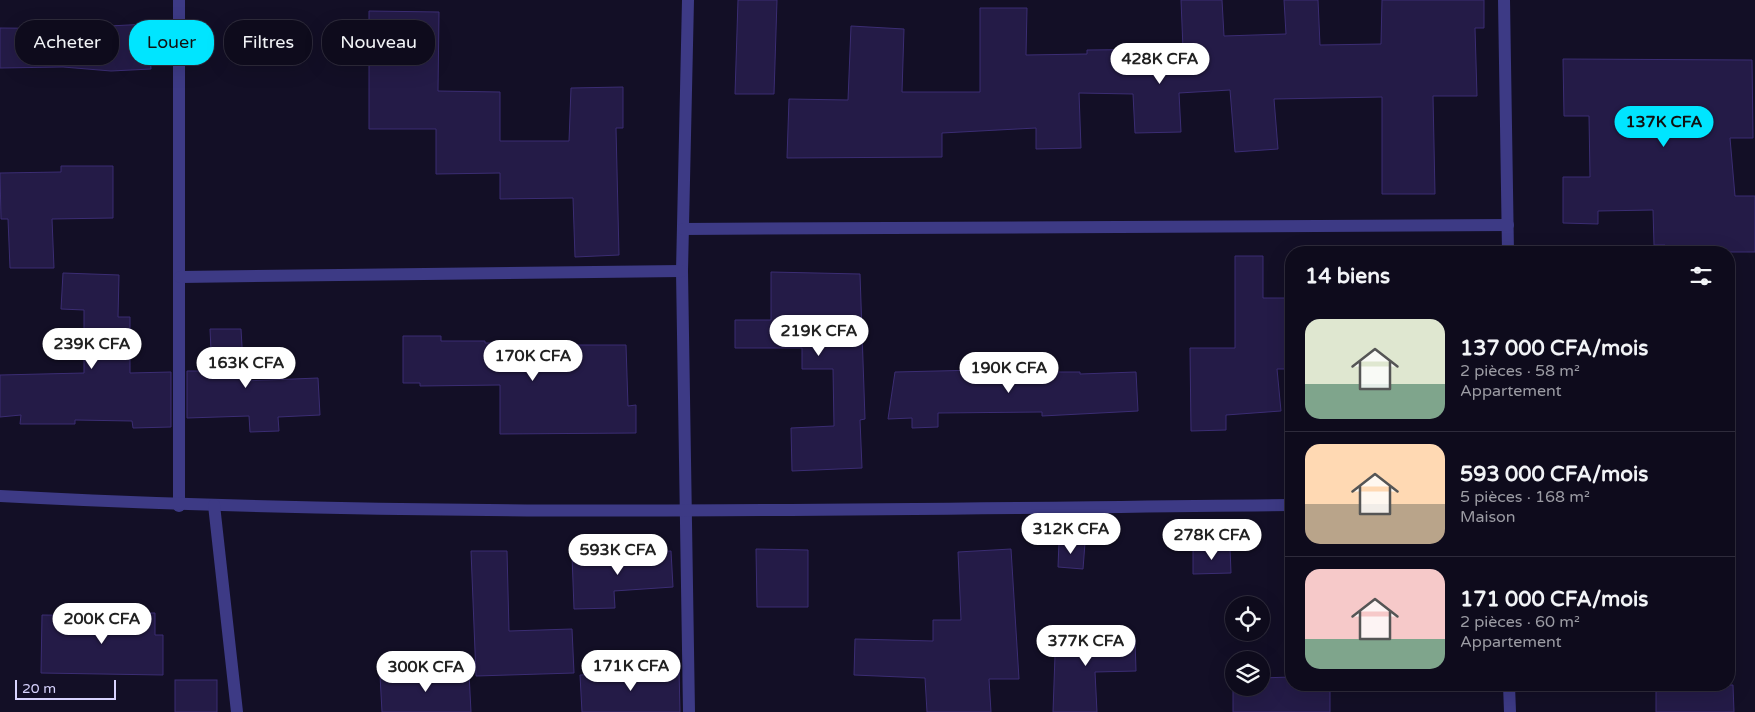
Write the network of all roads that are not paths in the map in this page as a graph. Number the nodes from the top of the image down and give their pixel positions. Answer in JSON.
{"nodes":[{"id":1,"x":179,"y":0,"type":"edge"},
{"id":2,"x":688,"y":0,"type":"edge"},
{"id":3,"x":1504,"y":0,"type":"edge"},
{"id":4,"x":1508,"y":225,"type":"junction"},
{"id":5,"x":683,"y":229,"type":"junction"},
{"id":6,"x":1508,"y":246,"type":"edge"},
{"id":7,"x":682,"y":271,"type":"junction"},
{"id":8,"x":180,"y":277,"type":"junction"},
{"id":9,"x":0,"y":496,"type":"edge"},
{"id":10,"x":214,"y":505,"type":"junction"},
{"id":11,"x":1285,"y":505,"type":"edge"},
{"id":12,"x":179,"y":506,"type":"junction"},
{"id":13,"x":685,"y":511,"type":"junction"},
{"id":14,"x":1510,"y":691,"type":"edge"},
{"id":15,"x":238,"y":712,"type":"edge"},
{"id":16,"x":689,"y":712,"type":"edge"},
{"id":17,"x":1510,"y":712,"type":"edge"}],
"edges":[{"from":1,"to":8,"type":"street"},
{"from":2,"to":5,"type":"street"},
{"from":3,"to":4,"type":"street"},
{"from":4,"to":5,"type":"street"},
{"from":4,"to":6,"type":"street"},
{"from":5,"to":7,"type":"street"},
{"from":7,"to":8,"type":"street"},
{"from":7,"to":13,"type":"street"},
{"from":8,"to":12,"type":"street"},
{"from":9,"to":12,"type":"street"},
{"from":10,"to":12,"type":"street"},
{"from":10,"to":13,"type":"street"},
{"from":10,"to":15,"type":"street"},
{"from":11,"to":13,"type":"street"},
{"from":13,"to":16,"type":"street"},
{"from":14,"to":17,"type":"street"}]}
